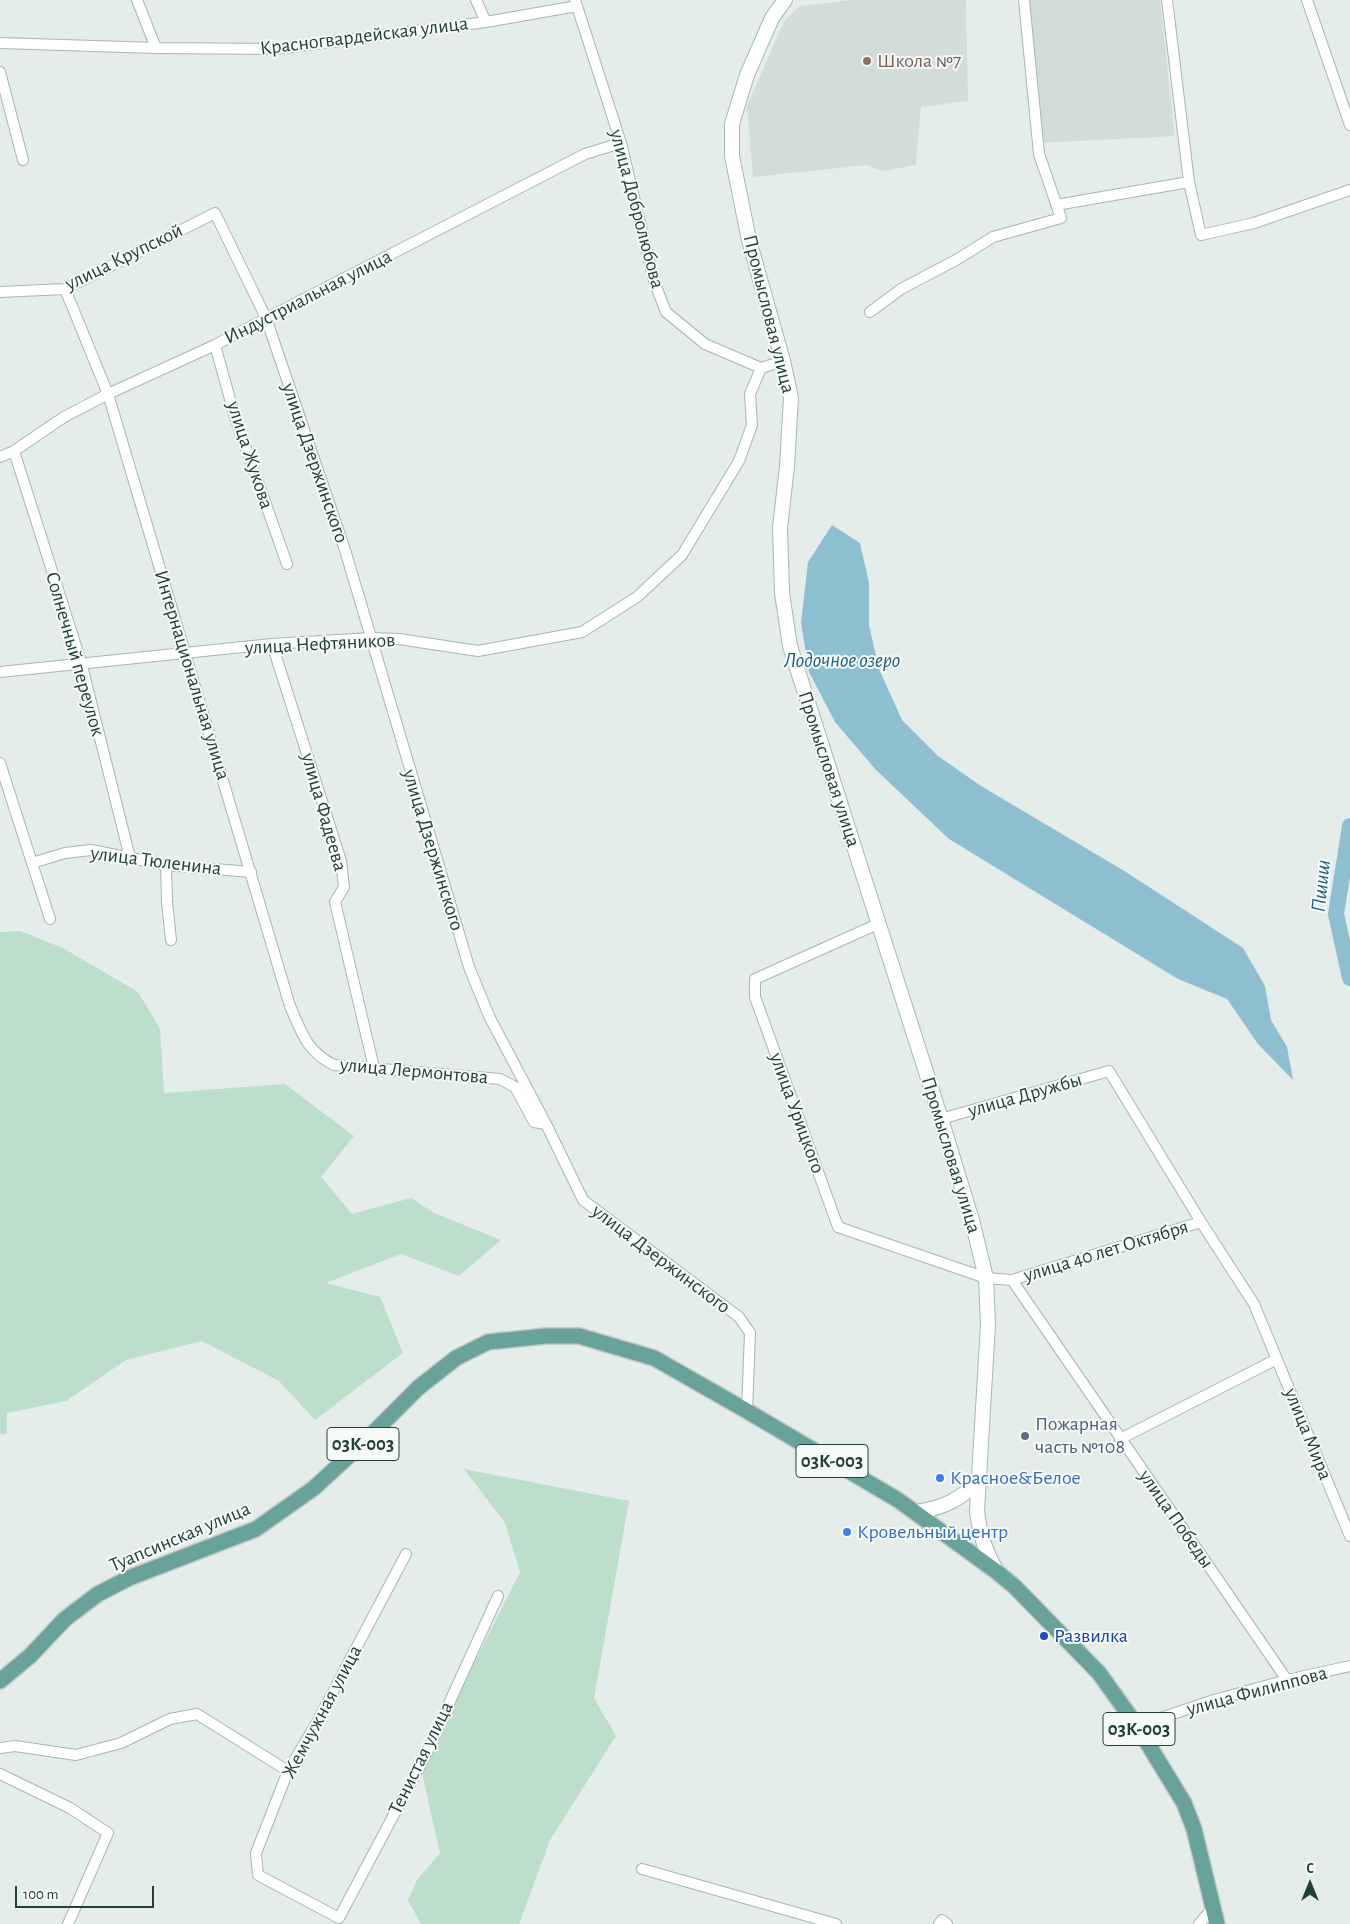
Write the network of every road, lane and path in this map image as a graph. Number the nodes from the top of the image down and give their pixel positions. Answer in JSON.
{"nodes":[{"id":1,"x":137,"y":0,"type":"edge"},
{"id":2,"x":476,"y":0,"type":"edge"},
{"id":3,"x":784,"y":0,"type":"edge"},
{"id":4,"x":1024,"y":0,"type":"edge"},
{"id":5,"x":1167,"y":0,"type":"edge"},
{"id":6,"x":1307,"y":0,"type":"edge"},
{"id":7,"x":576,"y":3,"type":"edge"},
{"id":8,"x":486,"y":22,"type":"junction"},
{"id":9,"x":0,"y":44,"type":"edge"},
{"id":10,"x":156,"y":48,"type":"junction"},
{"id":11,"x":0,"y":72,"type":"edge"},
{"id":12,"x":1350,"y":125,"type":"edge"},
{"id":13,"x":621,"y":143,"type":"junction"},
{"id":14,"x":23,"y":160,"type":"dead end"},
{"id":15,"x":1189,"y":182,"type":"junction"},
{"id":16,"x":1350,"y":190,"type":"edge"},
{"id":17,"x":1056,"y":205,"type":"junction"},
{"id":18,"x":215,"y":213,"type":"joint"},
{"id":19,"x":65,"y":289,"type":"junction"},
{"id":20,"x":0,"y":292,"type":"edge"},
{"id":21,"x":870,"y":312,"type":"dead end"},
{"id":22,"x":266,"y":318,"type":"junction"},
{"id":23,"x":215,"y":345,"type":"junction"},
{"id":24,"x":783,"y":361,"type":"junction"},
{"id":25,"x":760,"y":368,"type":"junction"},
{"id":26,"x":108,"y":394,"type":"junction"},
{"id":27,"x":14,"y":451,"type":"junction"},
{"id":28,"x":0,"y":457,"type":"edge"},
{"id":29,"x":287,"y":564,"type":"dead end"},
{"id":30,"x":370,"y":638,"type":"junction"},
{"id":31,"x":272,"y":644,"type":"junction"},
{"id":32,"x":186,"y":653,"type":"junction"},
{"id":33,"x":81,"y":662,"type":"junction"},
{"id":34,"x":0,"y":672,"type":"edge"},
{"id":35,"x":0,"y":763,"type":"edge"},
{"id":36,"x":130,"y":858,"type":"junction"},
{"id":37,"x":32,"y":863,"type":"junction"},
{"id":38,"x":166,"y":865,"type":"junction"},
{"id":39,"x":251,"y":872,"type":"junction"},
{"id":40,"x":50,"y":919,"type":"dead end"},
{"id":41,"x":880,"y":923,"type":"junction"},
{"id":42,"x":171,"y":940,"type":"dead end"},
{"id":43,"x":320,"y":1058,"type":"joint"},
{"id":44,"x":374,"y":1068,"type":"junction"},
{"id":45,"x":1109,"y":1071,"type":"joint"},
{"id":46,"x":941,"y":1119,"type":"junction"},
{"id":47,"x":546,"y":1124,"type":"junction"},
{"id":48,"x":1201,"y":1222,"type":"junction"},
{"id":49,"x":986,"y":1278,"type":"junction"},
{"id":50,"x":1012,"y":1280,"type":"junction"},
{"id":51,"x":1277,"y":1359,"type":"junction"},
{"id":52,"x":747,"y":1411,"type":"junction"},
{"id":53,"x":1120,"y":1439,"type":"junction"},
{"id":54,"x":979,"y":1480,"type":"junction"},
{"id":55,"x":916,"y":1512,"type":"junction"},
{"id":56,"x":1350,"y":1536,"type":"edge"},
{"id":57,"x":406,"y":1554,"type":"dead end"},
{"id":58,"x":997,"y":1572,"type":"junction"},
{"id":59,"x":498,"y":1596,"type":"dead end"},
{"id":60,"x":1349,"y":1669,"type":"edge"},
{"id":61,"x":1287,"y":1680,"type":"junction"},
{"id":62,"x":0,"y":1681,"type":"edge"},
{"id":63,"x":1137,"y":1726,"type":"junction"},
{"id":64,"x":0,"y":1748,"type":"edge"},
{"id":65,"x":288,"y":1771,"type":"junction"},
{"id":66,"x":0,"y":1774,"type":"edge"},
{"id":67,"x":642,"y":1869,"type":"dead end"},
{"id":68,"x":258,"y":1875,"type":"joint"},
{"id":69,"x":1213,"y":1908,"type":"junction"},
{"id":70,"x":68,"y":1924,"type":"edge"},
{"id":71,"x":836,"y":1924,"type":"edge"},
{"id":72,"x":1199,"y":1924,"type":"edge"},
{"id":73,"x":1217,"y":1924,"type":"edge"}],
"edges":[{"from":1,"to":10,"type":"street"},
{"from":2,"to":8,"type":"street"},
{"from":3,"to":24,"type":"main road","name":"Промысловая улица"},
{"from":4,"to":17,"type":"street"},
{"from":5,"to":15,"type":"street"},
{"from":6,"to":12,"type":"street"},
{"from":7,"to":8,"type":"street","name":"Красногвардейская улица"},
{"from":7,"to":13,"type":"street","name":"улица Добролюбова"},
{"from":8,"to":10,"type":"street","name":"Красногвардейская улица"},
{"from":9,"to":10,"type":"street","name":"Красногвардейская улица"},
{"from":11,"to":14,"type":"street"},
{"from":13,"to":22,"type":"street","name":"Индустриальная улица"},
{"from":13,"to":25,"type":"street","name":"улица Добролюбова"},
{"from":15,"to":16,"type":"street"},
{"from":15,"to":17,"type":"street"},
{"from":17,"to":21,"type":"street"},
{"from":18,"to":19,"type":"street","name":"улица Крупской"},
{"from":18,"to":22,"type":"street","name":"улица Дзержинского"},
{"from":19,"to":20,"type":"street","name":"улица Крупской"},
{"from":19,"to":26,"type":"street","name":"Интернациональная улица"},
{"from":22,"to":23,"type":"street","name":"Индустриальная улица"},
{"from":22,"to":30,"type":"street","name":"улица Дзержинского"},
{"from":23,"to":26,"type":"street","name":"Индустриальная улица"},
{"from":23,"to":29,"type":"street","name":"улица Жукова"},
{"from":24,"to":25,"type":"street"},
{"from":24,"to":41,"type":"main road","name":"Промысловая улица"},
{"from":25,"to":30,"type":"street","name":"улица Нефтяников"},
{"from":26,"to":27,"type":"street","name":"Индустриальная улица"},
{"from":26,"to":32,"type":"street","name":"Интернациональная улица"},
{"from":27,"to":28,"type":"street","name":"Индустриальная улица"},
{"from":27,"to":33,"type":"street","name":"Солнечный переулок"},
{"from":30,"to":31,"type":"street","name":"улица Нефтяников"},
{"from":30,"to":47,"type":"street","name":"улица Дзержинского"},
{"from":31,"to":32,"type":"street","name":"улица Нефтяников"},
{"from":31,"to":44,"type":"street","name":"улица Фадеева"},
{"from":32,"to":33,"type":"street","name":"улица Нефтяников"},
{"from":32,"to":39,"type":"street","name":"Интернациональная улица"},
{"from":33,"to":34,"type":"street","name":"улица Нефтяников"},
{"from":33,"to":36,"type":"street","name":"Солнечный переулок"},
{"from":35,"to":37,"type":"street"},
{"from":36,"to":37,"type":"street","name":"улица Тюленина"},
{"from":36,"to":38,"type":"street","name":"улица Тюленина"},
{"from":37,"to":40,"type":"street"},
{"from":38,"to":39,"type":"street","name":"улица Тюленина"},
{"from":38,"to":42,"type":"street"},
{"from":39,"to":43,"type":"street","name":"Интернациональная улица"},
{"from":41,"to":46,"type":"main road","name":"Промысловая улица"},
{"from":41,"to":49,"type":"street","name":"улица Урицкого"},
{"from":43,"to":44,"type":"street","name":"улица Лермонтова"},
{"from":44,"to":47,"type":"street","name":"улица Лермонтова"},
{"from":45,"to":46,"type":"street","name":"улица Дружбы"},
{"from":45,"to":48,"type":"street","name":"улица Мира"},
{"from":46,"to":49,"type":"main road","name":"Промысловая улица"},
{"from":47,"to":52,"type":"street","name":"улица Дзержинского"},
{"from":48,"to":50,"type":"street","name":"улица 40 лет Октября"},
{"from":48,"to":51,"type":"street","name":"улица Мира"},
{"from":49,"to":50,"type":"street"},
{"from":49,"to":54,"type":"main road","name":"Промысловая улица"},
{"from":50,"to":53,"type":"street","name":"улица Победы"},
{"from":51,"to":53,"type":"street"},
{"from":51,"to":56,"type":"street","name":"улица Мира"},
{"from":52,"to":55,"type":"main road","number":"03К-003"},
{"from":52,"to":62,"type":"main road","name":"Туапсинская улица","number":"03К-003"},
{"from":53,"to":61,"type":"street","name":"улица Победы"},
{"from":54,"to":55,"type":"main road"},
{"from":54,"to":58,"type":"main road","name":"Промысловая улица"},
{"from":55,"to":58,"type":"main road","number":"03К-003"},
{"from":57,"to":65,"type":"street","name":"Жемчужная улица"},
{"from":58,"to":63,"type":"main road","number":"03К-003"},
{"from":59,"to":68,"type":"street","name":"Тенистая улица"},
{"from":60,"to":61,"type":"street","name":"улица Филиппова"},
{"from":61,"to":63,"type":"street","name":"улица Филиппова"},
{"from":63,"to":69,"type":"main road","number":"03К-003"},
{"from":64,"to":65,"type":"street"},
{"from":65,"to":68,"type":"street","name":"Жемчужная улица"},
{"from":66,"to":70,"type":"street"},
{"from":67,"to":71,"type":"street"},
{"from":69,"to":72,"type":"street"},
{"from":69,"to":73,"type":"main road","number":"03К-003"}]}
